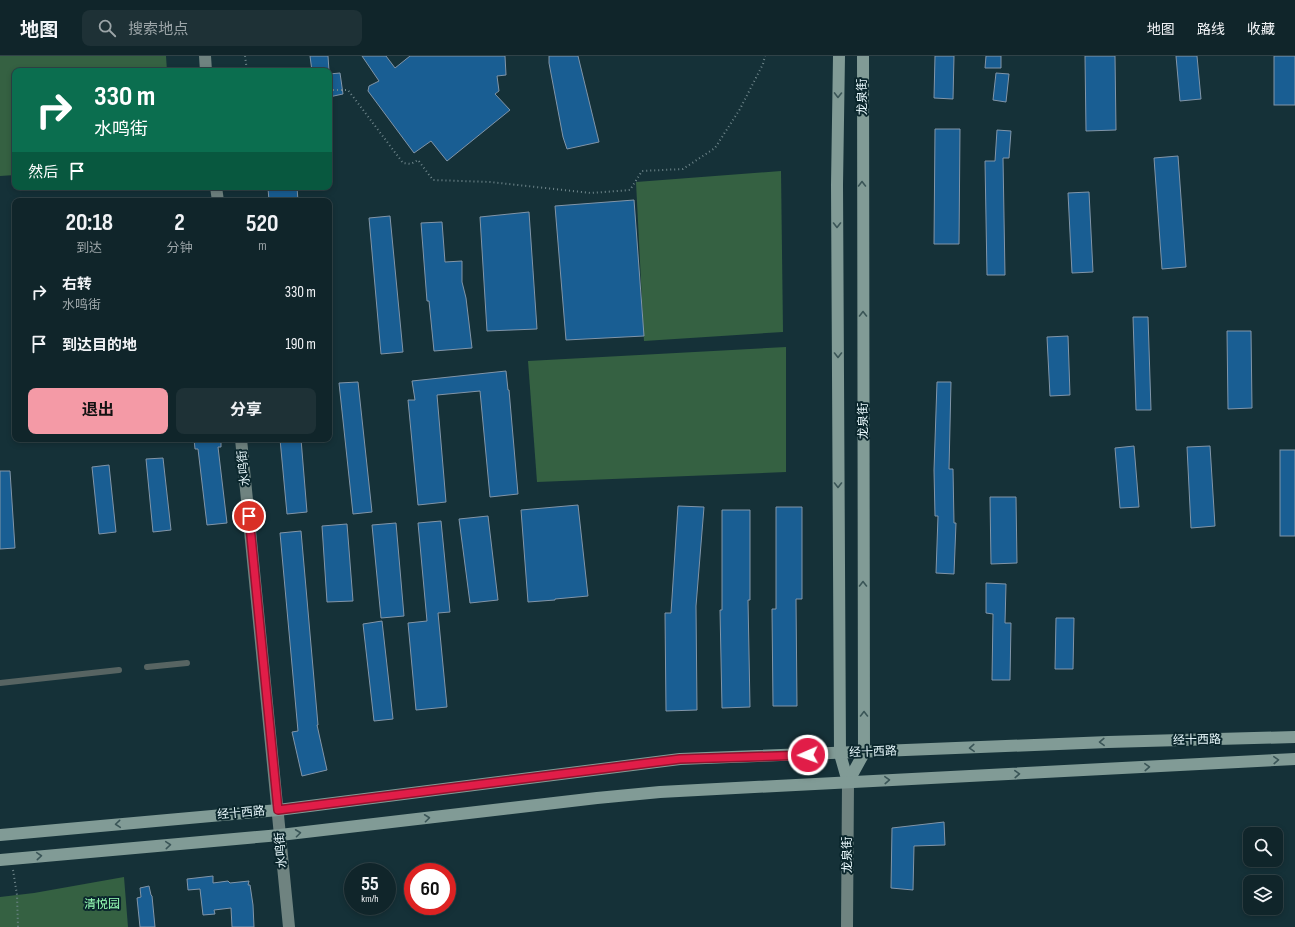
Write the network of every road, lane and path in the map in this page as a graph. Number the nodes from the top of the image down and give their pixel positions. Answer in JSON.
{"nodes":[{"id":1,"x":205,"y":56,"type":"edge"},
{"id":2,"x":245,"y":56,"type":"edge"},
{"id":3,"x":765,"y":56,"type":"edge"},
{"id":4,"x":839,"y":56,"type":"edge"},
{"id":5,"x":863,"y":56,"type":"edge"},
{"id":6,"x":206,"y":68,"type":"edge"},
{"id":7,"x":246,"y":68,"type":"edge"},
{"id":8,"x":332,"y":90,"type":"edge"},
{"id":9,"x":241,"y":442,"type":"edge"},
{"id":10,"x":187,"y":663,"type":"dead end"},
{"id":11,"x":147,"y":667,"type":"dead end"},
{"id":12,"x":119,"y":670,"type":"dead end"},
{"id":13,"x":0,"y":683,"type":"edge"},
{"id":14,"x":1295,"y":737,"type":"edge"},
{"id":15,"x":864,"y":753,"type":"junction"},
{"id":16,"x":840,"y":754,"type":"junction"},
{"id":17,"x":1295,"y":759,"type":"edge"},
{"id":18,"x":848,"y":782,"type":"junction"},
{"id":19,"x":278,"y":810,"type":"junction"},
{"id":20,"x":0,"y":835,"type":"edge"},
{"id":21,"x":280,"y":835,"type":"junction"},
{"id":22,"x":5,"y":859,"type":"edge"},
{"id":23,"x":18,"y":927,"type":"edge"},
{"id":24,"x":288,"y":927,"type":"edge"},
{"id":25,"x":847,"y":927,"type":"edge"}],
"edges":[{"from":1,"to":6,"type":"street"},
{"from":2,"to":7,"type":"path"},
{"from":3,"to":8,"type":"path"},
{"from":4,"to":16,"type":"main road","name":"龙泉街","one_way":true},
{"from":15,"to":5,"type":"main road","name":"龙泉街","one_way":true},
{"from":9,"to":19,"type":"street","name":"水鸣街"},
{"from":10,"to":11,"type":"lane"},
{"from":12,"to":13,"type":"lane"},
{"from":14,"to":15,"type":"main road","name":"经十西路","one_way":true},
{"from":15,"to":16,"type":"main road","name":"经十西路"},
{"from":15,"to":18,"type":"main road","name":"龙泉街"},
{"from":16,"to":18,"type":"main road","name":"龙泉街"},
{"from":16,"to":19,"type":"main road","name":"经十西路"},
{"from":18,"to":17,"type":"main road","name":"经十西路","one_way":true},
{"from":21,"to":18,"type":"main road","name":"经十西路","one_way":true},
{"from":18,"to":25,"type":"street","name":"龙泉街"},
{"from":19,"to":20,"type":"main road","name":"经十西路","one_way":true},
{"from":19,"to":21,"type":"street","name":"水鸣街"},
{"from":22,"to":21,"type":"main road","name":"经十西路","one_way":true},
{"from":21,"to":24,"type":"street","name":"水鸣街"},
{"from":22,"to":23,"type":"path"}]}
